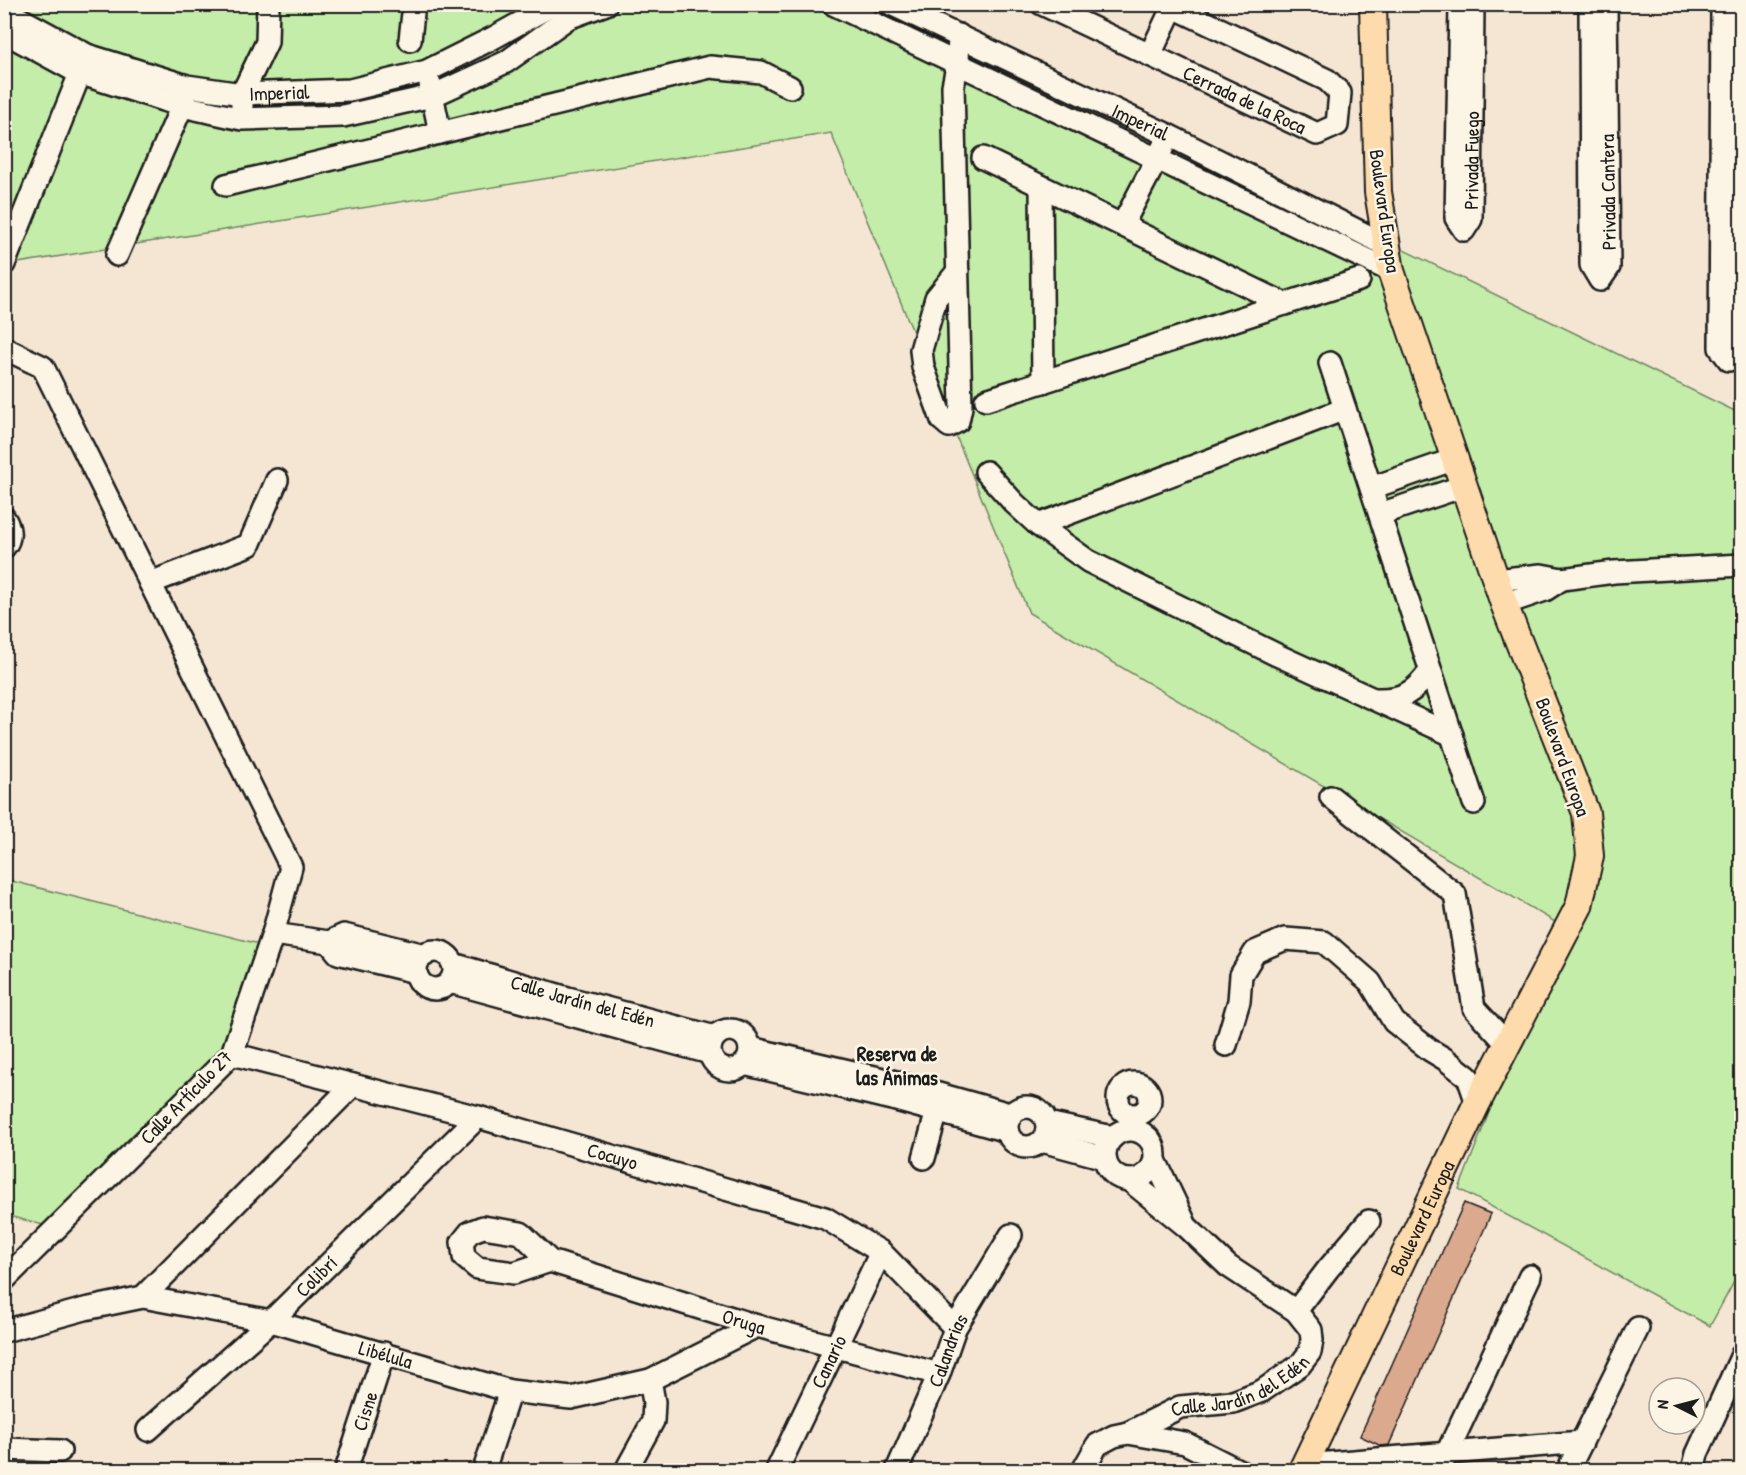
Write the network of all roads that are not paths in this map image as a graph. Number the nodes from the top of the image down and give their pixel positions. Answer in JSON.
{"nodes":[{"id":1,"x":268,"y":4,"type":"edge"},
{"id":2,"x":414,"y":4,"type":"edge"},
{"id":3,"x":606,"y":4,"type":"edge"},
{"id":4,"x":833,"y":4,"type":"edge"},
{"id":5,"x":891,"y":4,"type":"edge"},
{"id":6,"x":1042,"y":4,"type":"edge"},
{"id":7,"x":1373,"y":4,"type":"edge"},
{"id":8,"x":1460,"y":4,"type":"edge"},
{"id":9,"x":1473,"y":4,"type":"edge"},
{"id":10,"x":1590,"y":4,"type":"edge"},
{"id":11,"x":1606,"y":4,"type":"edge"},
{"id":12,"x":1722,"y":4,"type":"edge"},
{"id":13,"x":1735,"y":4,"type":"edge"},
{"id":14,"x":1171,"y":5,"type":"edge"},
{"id":15,"x":561,"y":9,"type":"edge"},
{"id":16,"x":4,"y":10,"type":"edge"},
{"id":17,"x":4,"y":32,"type":"edge"},
{"id":18,"x":959,"y":35,"type":"junction"},
{"id":19,"x":1466,"y":36,"type":"junction"},
{"id":20,"x":410,"y":40,"type":"dead end"},
{"id":21,"x":1598,"y":44,"type":"junction"},
{"id":22,"x":1150,"y":55,"type":"junction"},
{"id":23,"x":958,"y":62,"type":"junction"},
{"id":24,"x":83,"y":64,"type":"junction"},
{"id":25,"x":428,"y":71,"type":"junction"},
{"id":26,"x":790,"y":87,"type":"dead end"},
{"id":27,"x":243,"y":94,"type":"junction"},
{"id":28,"x":1739,"y":94,"type":"edge"},
{"id":29,"x":184,"y":96,"type":"junction"},
{"id":30,"x":432,"y":96,"type":"junction"},
{"id":31,"x":1723,"y":117,"type":"junction"},
{"id":32,"x":242,"y":119,"type":"junction"},
{"id":33,"x":440,"y":133,"type":"junction"},
{"id":34,"x":1168,"y":135,"type":"junction"},
{"id":35,"x":1721,"y":143,"type":"junction"},
{"id":36,"x":983,"y":158,"type":"dead end"},
{"id":37,"x":1599,"y":158,"type":"dead end"},
{"id":38,"x":1158,"y":160,"type":"junction"},
{"id":39,"x":1739,"y":166,"type":"edge"},
{"id":40,"x":226,"y":185,"type":"dead end"},
{"id":41,"x":1041,"y":186,"type":"junction"},
{"id":42,"x":1123,"y":224,"type":"junction"},
{"id":43,"x":1386,"y":245,"type":"junction"},
{"id":44,"x":117,"y":255,"type":"dead end"},
{"id":45,"x":4,"y":264,"type":"edge"},
{"id":46,"x":958,"y":271,"type":"junction"},
{"id":47,"x":1391,"y":271,"type":"junction"},
{"id":48,"x":1359,"y":280,"type":"dead end"},
{"id":49,"x":1285,"y":304,"type":"junction"},
{"id":50,"x":4,"y":348,"type":"edge"},
{"id":51,"x":1330,"y":363,"type":"dead end"},
{"id":52,"x":1043,"y":382,"type":"junction"},
{"id":53,"x":986,"y":400,"type":"dead end"},
{"id":54,"x":1346,"y":409,"type":"junction"},
{"id":55,"x":1455,"y":459,"type":"junction"},
{"id":56,"x":986,"y":472,"type":"dead end"},
{"id":57,"x":277,"y":480,"type":"dead end"},
{"id":58,"x":1464,"y":486,"type":"junction"},
{"id":59,"x":1371,"y":488,"type":"junction"},
{"id":60,"x":1380,"y":514,"type":"junction"},
{"id":61,"x":4,"y":518,"type":"edge"},
{"id":62,"x":1038,"y":525,"type":"junction"},
{"id":63,"x":4,"y":547,"type":"edge"},
{"id":64,"x":1742,"y":565,"type":"edge"},
{"id":65,"x":1562,"y":579,"type":"junction"},
{"id":66,"x":1496,"y":580,"type":"junction"},
{"id":67,"x":150,"y":583,"type":"junction"},
{"id":68,"x":1504,"y":604,"type":"junction"},
{"id":69,"x":1430,"y":671,"type":"junction"},
{"id":70,"x":1375,"y":699,"type":"junction"},
{"id":71,"x":1452,"y":735,"type":"junction"},
{"id":72,"x":1331,"y":797,"type":"dead end"},
{"id":73,"x":1474,"y":803,"type":"dead end"},
{"id":74,"x":273,"y":934,"type":"junction"},
{"id":75,"x":420,"y":963,"type":"junction"},
{"id":76,"x":451,"y":973,"type":"junction"},
{"id":77,"x":1507,"y":1044,"type":"junction"},
{"id":78,"x":712,"y":1045,"type":"junction"},
{"id":79,"x":1226,"y":1045,"type":"dead end"},
{"id":80,"x":232,"y":1054,"type":"junction"},
{"id":81,"x":747,"y":1056,"type":"junction"},
{"id":82,"x":353,"y":1085,"type":"junction"},
{"id":83,"x":894,"y":1091,"type":"junction"},
{"id":84,"x":1477,"y":1103,"type":"junction"},
{"id":85,"x":937,"y":1112,"type":"junction"},
{"id":86,"x":477,"y":1117,"type":"junction"},
{"id":87,"x":1009,"y":1122,"type":"junction"},
{"id":88,"x":1123,"y":1127,"type":"junction"},
{"id":89,"x":1044,"y":1132,"type":"junction"},
{"id":90,"x":924,"y":1158,"type":"dead end"},
{"id":91,"x":1105,"y":1158,"type":"junction"},
{"id":92,"x":1155,"y":1160,"type":"junction"},
{"id":93,"x":1129,"y":1180,"type":"junction"},
{"id":94,"x":1369,"y":1221,"type":"dead end"},
{"id":95,"x":1187,"y":1227,"type":"junction"},
{"id":96,"x":1011,"y":1235,"type":"dead end"},
{"id":97,"x":881,"y":1252,"type":"junction"},
{"id":98,"x":550,"y":1261,"type":"dead end"},
{"id":99,"x":1530,"y":1276,"type":"dead end"},
{"id":100,"x":4,"y":1280,"type":"edge"},
{"id":101,"x":143,"y":1297,"type":"junction"},
{"id":102,"x":1296,"y":1311,"type":"junction"},
{"id":103,"x":271,"y":1321,"type":"junction"},
{"id":104,"x":757,"y":1326,"type":"junction"},
{"id":105,"x":955,"y":1328,"type":"junction"},
{"id":106,"x":1638,"y":1328,"type":"dead end"},
{"id":107,"x":4,"y":1331,"type":"edge"},
{"id":108,"x":836,"y":1347,"type":"junction"},
{"id":109,"x":384,"y":1353,"type":"junction"},
{"id":110,"x":1742,"y":1355,"type":"edge"},
{"id":111,"x":939,"y":1374,"type":"junction"},
{"id":112,"x":650,"y":1380,"type":"junction"},
{"id":113,"x":510,"y":1391,"type":"junction"},
{"id":114,"x":148,"y":1430,"type":"dead end"},
{"id":115,"x":1128,"y":1432,"type":"junction"},
{"id":116,"x":1582,"y":1442,"type":"junction"},
{"id":117,"x":4,"y":1449,"type":"edge"},
{"id":118,"x":60,"y":1451,"type":"dead end"},
{"id":119,"x":1443,"y":1462,"type":"edge"},
{"id":120,"x":1695,"y":1462,"type":"edge"},
{"id":121,"x":1303,"y":1468,"type":"edge"},
{"id":122,"x":346,"y":1470,"type":"edge"},
{"id":123,"x":484,"y":1470,"type":"edge"},
{"id":124,"x":626,"y":1470,"type":"edge"},
{"id":125,"x":777,"y":1470,"type":"edge"},
{"id":126,"x":897,"y":1470,"type":"edge"},
{"id":127,"x":1083,"y":1470,"type":"edge"},
{"id":128,"x":1238,"y":1470,"type":"edge"},
{"id":129,"x":1569,"y":1470,"type":"edge"},
{"id":130,"x":1681,"y":1470,"type":"edge"}],
"edges":[{"from":1,"to":27,"type":"street"},
{"from":2,"to":20,"type":"street"},
{"from":3,"to":15,"type":"street"},
{"from":4,"to":23,"type":"street"},
{"from":5,"to":18,"type":"street","name":"Imperial"},
{"from":6,"to":22,"type":"street","name":"Cerrada de la Roca"},
{"from":7,"to":43,"type":"main road","name":"Boulevard Europa"},
{"from":8,"to":19,"type":"street","name":"Privada Fuego"},
{"from":9,"to":19,"type":"street","name":"Privada Fuego"},
{"from":10,"to":21,"type":"street","name":"Privada Cantera"},
{"from":11,"to":21,"type":"street","name":"Privada Cantera"},
{"from":12,"to":31,"type":"street"},
{"from":13,"to":28,"type":"street"},
{"from":14,"to":22,"type":"street"},
{"from":14,"to":22,"type":"street","name":"Cerrada de la Roca"},
{"from":15,"to":25,"type":"street","name":"Imperial"},
{"from":15,"to":30,"type":"street"},
{"from":16,"to":24,"type":"street"},
{"from":17,"to":24,"type":"street"},
{"from":18,"to":23,"type":"street"},
{"from":18,"to":34,"type":"street","name":"Imperial"},
{"from":19,"to":19,"type":"street","name":"Privada Fuego"},
{"from":21,"to":37,"type":"street","name":"Privada Cantera"},
{"from":23,"to":38,"type":"street"},
{"from":23,"to":46,"type":"street"},
{"from":24,"to":29,"type":"street"},
{"from":24,"to":45,"type":"street"},
{"from":25,"to":27,"type":"street","name":"Imperial"},
{"from":25,"to":30,"type":"street"},
{"from":26,"to":33,"type":"street"},
{"from":27,"to":29,"type":"street","name":"Imperial"},
{"from":27,"to":32,"type":"street"},
{"from":28,"to":31,"type":"street"},
{"from":28,"to":39,"type":"street"},
{"from":29,"to":32,"type":"street"},
{"from":29,"to":44,"type":"street"},
{"from":30,"to":32,"type":"street"},
{"from":30,"to":33,"type":"street"},
{"from":31,"to":35,"type":"street"},
{"from":33,"to":40,"type":"street"},
{"from":34,"to":38,"type":"street"},
{"from":34,"to":43,"type":"street","name":"Imperial"},
{"from":35,"to":39,"type":"street"},
{"from":35,"to":39,"type":"street"},
{"from":36,"to":41,"type":"street"},
{"from":38,"to":42,"type":"street"},
{"from":38,"to":47,"type":"street"},
{"from":41,"to":42,"type":"street"},
{"from":41,"to":52,"type":"street"},
{"from":42,"to":49,"type":"street"},
{"from":43,"to":47,"type":"main road","name":"Boulevard Europa"},
{"from":46,"to":46,"type":"street"},
{"from":47,"to":55,"type":"main road","name":"Boulevard Europa"},
{"from":48,"to":49,"type":"street"},
{"from":49,"to":52,"type":"street"},
{"from":50,"to":67,"type":"street"},
{"from":51,"to":54,"type":"street"},
{"from":52,"to":53,"type":"street"},
{"from":54,"to":59,"type":"street"},
{"from":54,"to":62,"type":"street"},
{"from":55,"to":58,"type":"main road","name":"Boulevard Europa"},
{"from":55,"to":59,"type":"street"},
{"from":56,"to":62,"type":"street"},
{"from":57,"to":67,"type":"street"},
{"from":58,"to":60,"type":"street"},
{"from":58,"to":66,"type":"main road","name":"Boulevard Europa"},
{"from":59,"to":60,"type":"street"},
{"from":60,"to":69,"type":"street"},
{"from":61,"to":63,"type":"street"},
{"from":62,"to":70,"type":"street"},
{"from":64,"to":65,"type":"street"},
{"from":65,"to":66,"type":"street"},
{"from":65,"to":68,"type":"street"},
{"from":66,"to":68,"type":"main road","name":"Boulevard Europa"},
{"from":67,"to":74,"type":"street","name":"Calle Artículo 27"},
{"from":68,"to":77,"type":"main road","name":"Boulevard Europa"},
{"from":69,"to":70,"type":"street"},
{"from":69,"to":71,"type":"street"},
{"from":70,"to":71,"type":"street"},
{"from":71,"to":73,"type":"street"},
{"from":72,"to":77,"type":"street"},
{"from":74,"to":75,"type":"street"},
{"from":74,"to":80,"type":"street","name":"Calle Artículo 27"},
{"from":75,"to":76,"type":"street"},
{"from":75,"to":76,"type":"street"},
{"from":76,"to":78,"type":"street","name":"Calle Jardín del Edén"},
{"from":77,"to":84,"type":"main road","name":"Boulevard Europa"},
{"from":78,"to":81,"type":"street"},
{"from":78,"to":81,"type":"street"},
{"from":79,"to":84,"type":"street"},
{"from":80,"to":82,"type":"street","name":"Cocuyo"},
{"from":80,"to":100,"type":"street","name":"Calle Artículo 27"},
{"from":81,"to":83,"type":"street"},
{"from":82,"to":86,"type":"street","name":"Cocuyo"},
{"from":82,"to":101,"type":"street"},
{"from":83,"to":85,"type":"street"},
{"from":83,"to":87,"type":"street"},
{"from":84,"to":121,"type":"main road","name":"Boulevard Europa"},
{"from":85,"to":87,"type":"street"},
{"from":85,"to":90,"type":"street"},
{"from":86,"to":97,"type":"street","name":"Cocuyo"},
{"from":86,"to":103,"type":"street","name":"Colibrí"},
{"from":87,"to":89,"type":"street"},
{"from":87,"to":89,"type":"street"},
{"from":88,"to":89,"type":"street"},
{"from":88,"to":91,"type":"street"},
{"from":88,"to":92,"type":"street"},
{"from":89,"to":91,"type":"street"},
{"from":91,"to":93,"type":"street"},
{"from":92,"to":93,"type":"street"},
{"from":92,"to":95,"type":"street","name":"Calle Jardín del Edén"},
{"from":93,"to":95,"type":"street","name":"Calle Jardín del Edén"},
{"from":94,"to":102,"type":"street"},
{"from":95,"to":102,"type":"street","name":"Calle Jardín del Edén"},
{"from":96,"to":105,"type":"street","name":"Calandrias"},
{"from":97,"to":105,"type":"street","name":"Cocuyo"},
{"from":97,"to":108,"type":"street","name":"Canario"},
{"from":98,"to":104,"type":"street","name":"Oruga"},
{"from":99,"to":119,"type":"street"},
{"from":101,"to":103,"type":"street","name":"Libélula"},
{"from":101,"to":107,"type":"street","name":"Libélula"},
{"from":102,"to":115,"type":"street","name":"Calle Jardín del Edén"},
{"from":103,"to":109,"type":"street","name":"Libélula"},
{"from":103,"to":114,"type":"street","name":"Colibrí"},
{"from":104,"to":108,"type":"street","name":"Oruga"},
{"from":104,"to":112,"type":"street","name":"Libélula"},
{"from":105,"to":111,"type":"street","name":"Calandrias"},
{"from":106,"to":116,"type":"street"},
{"from":108,"to":111,"type":"street","name":"Oruga"},
{"from":108,"to":125,"type":"street","name":"Canario"},
{"from":109,"to":113,"type":"street","name":"Libélula"},
{"from":109,"to":122,"type":"street","name":"Cisne"},
{"from":110,"to":120,"type":"street"},
{"from":111,"to":126,"type":"street","name":"Calandrias"},
{"from":112,"to":113,"type":"street","name":"Libélula"},
{"from":112,"to":124,"type":"street"},
{"from":113,"to":123,"type":"street"},
{"from":115,"to":127,"type":"street","name":"Calle Jardín del Edén"},
{"from":115,"to":128,"type":"street"},
{"from":116,"to":119,"type":"street"},
{"from":116,"to":129,"type":"street"},
{"from":117,"to":118,"type":"street"},
{"from":119,"to":121,"type":"street"},
{"from":120,"to":130,"type":"street"}]}
